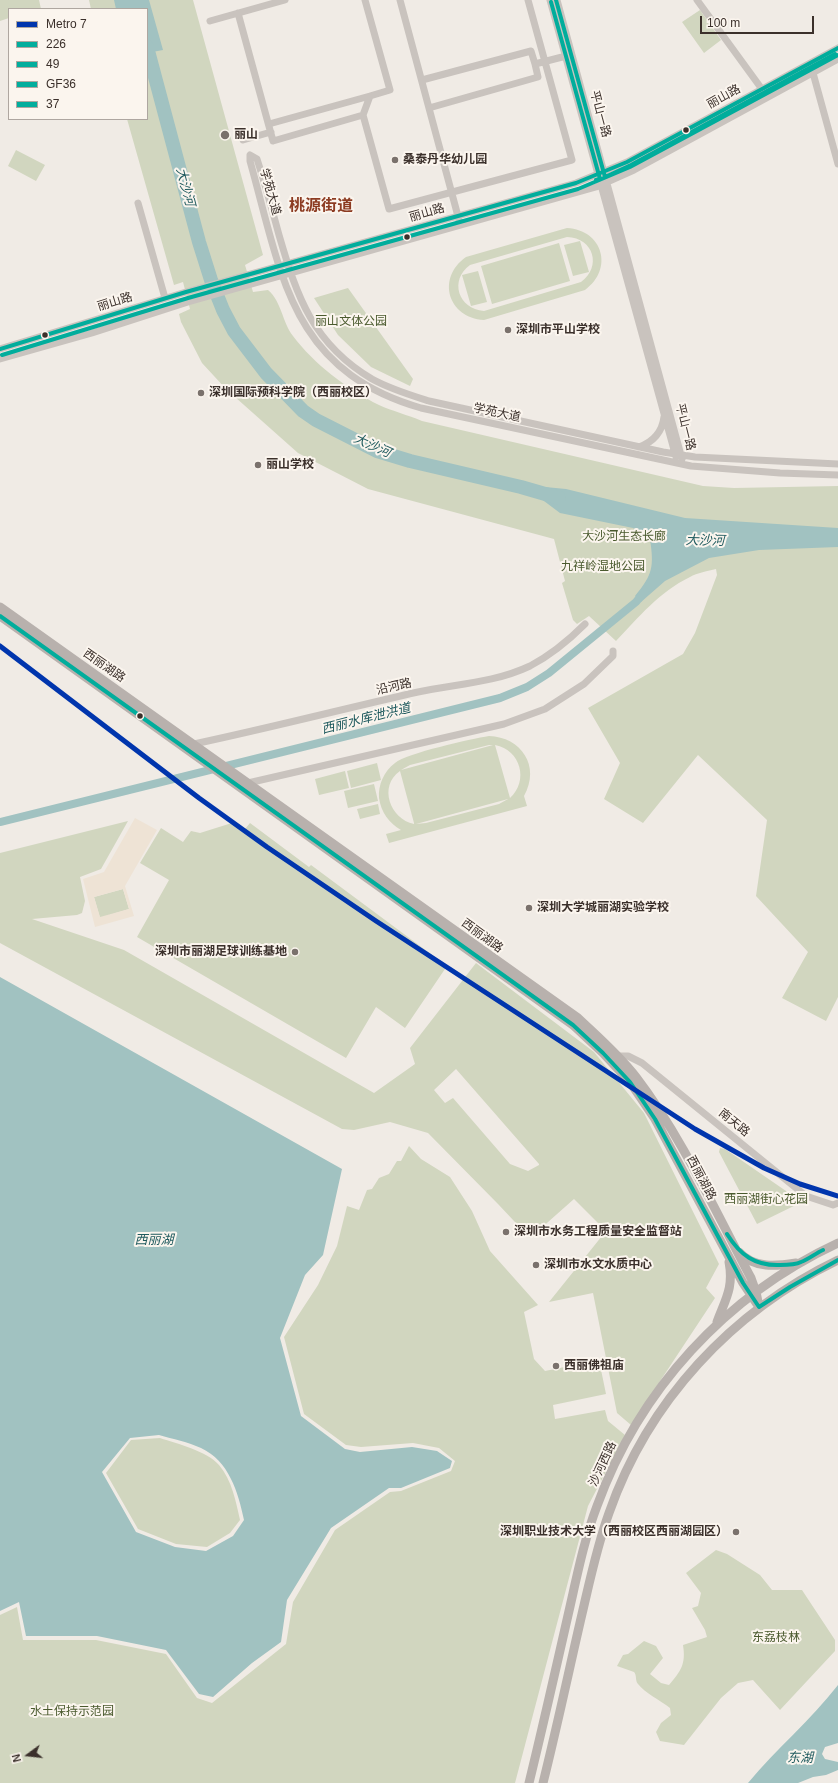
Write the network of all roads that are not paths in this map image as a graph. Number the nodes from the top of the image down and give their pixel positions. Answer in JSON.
{"nodes":[{"id":1,"x":285,"y":0,"type":"edge"},
{"id":2,"x":365,"y":0,"type":"edge"},
{"id":3,"x":400,"y":0,"type":"edge"},
{"id":4,"x":528,"y":0,"type":"edge"},
{"id":5,"x":550,"y":0,"type":"edge"},
{"id":6,"x":557,"y":0,"type":"edge"},
{"id":7,"x":697,"y":0,"type":"edge"},
{"id":8,"x":238,"y":13,"type":"junction"},
{"id":9,"x":210,"y":21,"type":"dead end"},
{"id":10,"x":838,"y":48,"type":"edge"},
{"id":11,"x":569,"y":55,"type":"junction"},
{"id":12,"x":838,"y":59,"type":"edge"},
{"id":13,"x":545,"y":61,"type":"junction"},
{"id":14,"x":535,"y":64,"type":"junction"},
{"id":15,"x":813,"y":73,"type":"junction"},
{"id":16,"x":422,"y":80,"type":"junction"},
{"id":17,"x":762,"y":89,"type":"junction"},
{"id":18,"x":370,"y":96,"type":"junction"},
{"id":19,"x":768,"y":97,"type":"junction"},
{"id":20,"x":429,"y":108,"type":"junction"},
{"id":21,"x":363,"y":115,"type":"junction"},
{"id":22,"x":269,"y":124,"type":"junction"},
{"id":23,"x":271,"y":132,"type":"junction"},
{"id":24,"x":243,"y":140,"type":"dead end"},
{"id":25,"x":838,"y":164,"type":"edge"},
{"id":26,"x":601,"y":174,"type":"junction"},
{"id":27,"x":604,"y":184,"type":"junction"},
{"id":28,"x":451,"y":192,"type":"junction"},
{"id":29,"x":138,"y":203,"type":"dead end"},
{"id":30,"x":458,"y":216,"type":"junction"},
{"id":31,"x":460,"y":226,"type":"junction"},
{"id":32,"x":287,"y":264,"type":"junction"},
{"id":33,"x":279,"y":266,"type":"junction"},
{"id":34,"x":290,"y":273,"type":"junction"},
{"id":35,"x":282,"y":275,"type":"junction"},
{"id":36,"x":165,"y":298,"type":"junction"},
{"id":37,"x":0,"y":349,"type":"edge"},
{"id":38,"x":0,"y":360,"type":"edge"},
{"id":39,"x":663,"y":411,"type":"junction"},
{"id":40,"x":638,"y":447,"type":"junction"},
{"id":41,"x":679,"y":455,"type":"junction"},
{"id":42,"x":680,"y":464,"type":"junction"},
{"id":43,"x":838,"y":464,"type":"edge"},
{"id":44,"x":838,"y":476,"type":"edge"},
{"id":45,"x":0,"y":607,"type":"edge"},
{"id":46,"x":0,"y":616,"type":"edge"},
{"id":47,"x":585,"y":624,"type":"dead end"},
{"id":48,"x":613,"y":651,"type":"dead end"},
{"id":49,"x":191,"y":748,"type":"junction"},
{"id":50,"x":223,"y":770,"type":"junction"},
{"id":51,"x":248,"y":783,"type":"junction"},
{"id":52,"x":617,"y":1056,"type":"junction"},
{"id":53,"x":838,"y":1203,"type":"edge"},
{"id":54,"x":838,"y":1243,"type":"edge"},
{"id":55,"x":729,"y":1247,"type":"junction"},
{"id":56,"x":838,"y":1260,"type":"edge"},
{"id":57,"x":800,"y":1262,"type":"junction"},
{"id":58,"x":753,"y":1294,"type":"junction"},
{"id":59,"x":759,"y":1307,"type":"junction"},
{"id":60,"x":715,"y":1327,"type":"junction"},
{"id":61,"x":529,"y":1783,"type":"edge"},
{"id":62,"x":543,"y":1783,"type":"edge"}],
"edges":[{"from":1,"to":8,"type":"street"},
{"from":2,"to":18,"type":"street"},
{"from":3,"to":16,"type":"street"},
{"from":4,"to":13,"type":"street"},
{"from":5,"to":11,"type":"street","name":"平山一路"},
{"from":6,"to":11,"type":"street","name":"平山一路"},
{"from":7,"to":17,"type":"street"},
{"from":8,"to":9,"type":"street"},
{"from":8,"to":22,"type":"street"},
{"from":10,"to":17,"type":"street","name":"丽山路"},
{"from":11,"to":13,"type":"street"},
{"from":11,"to":26,"type":"street","name":"平山一路"},
{"from":12,"to":15,"type":"street","name":"丽山路"},
{"from":13,"to":14,"type":"street"},
{"from":13,"to":28,"type":"street"},
{"from":14,"to":16,"type":"street"},
{"from":14,"to":20,"type":"street"},
{"from":15,"to":19,"type":"street","name":"丽山路"},
{"from":15,"to":25,"type":"street"},
{"from":16,"to":20,"type":"street"},
{"from":17,"to":19,"type":"street"},
{"from":17,"to":26,"type":"street","name":"丽山路"},
{"from":18,"to":21,"type":"street"},
{"from":18,"to":22,"type":"street"},
{"from":19,"to":27,"type":"street","name":"丽山路"},
{"from":20,"to":28,"type":"street"},
{"from":21,"to":23,"type":"street"},
{"from":21,"to":28,"type":"street"},
{"from":22,"to":23,"type":"street"},
{"from":23,"to":24,"type":"street"},
{"from":26,"to":27,"type":"street","name":"平山一路"},
{"from":26,"to":30,"type":"street","name":"丽山路"},
{"from":27,"to":31,"type":"street","name":"丽山路"},
{"from":27,"to":39,"type":"street","name":"平山一路"},
{"from":27,"to":41,"type":"street","name":"平山一路"},
{"from":28,"to":30,"type":"street"},
{"from":29,"to":36,"type":"street"},
{"from":30,"to":31,"type":"street"},
{"from":30,"to":32,"type":"street","name":"丽山路"},
{"from":31,"to":34,"type":"street","name":"丽山路"},
{"from":32,"to":33,"type":"street","name":"丽山路"},
{"from":32,"to":33,"type":"street","name":"学苑大道"},
{"from":32,"to":34,"type":"street","name":"学苑大道"},
{"from":33,"to":35,"type":"street","name":"学苑大道"},
{"from":33,"to":36,"type":"street","name":"丽山路"},
{"from":34,"to":35,"type":"street","name":"丽山路"},
{"from":34,"to":40,"type":"street","name":"学苑大道"},
{"from":35,"to":38,"type":"street","name":"丽山路"},
{"from":35,"to":42,"type":"street","name":"学苑大道"},
{"from":36,"to":37,"type":"street","name":"丽山路"},
{"from":39,"to":40,"type":"street"},
{"from":39,"to":41,"type":"street","name":"平山一路"},
{"from":40,"to":41,"type":"street","name":"学苑大道"},
{"from":41,"to":42,"type":"street","name":"平山一路"},
{"from":41,"to":43,"type":"street","name":"学苑大道"},
{"from":42,"to":44,"type":"street","name":"学苑大道"},
{"from":45,"to":49,"type":"main road","name":"西丽湖路"},
{"from":46,"to":49,"type":"main road","name":"西丽湖路"},
{"from":47,"to":49,"type":"street","name":"沿河路"},
{"from":48,"to":51,"type":"street"},
{"from":49,"to":50,"type":"main road"},
{"from":50,"to":51,"type":"main road","name":"西丽湖路"},
{"from":50,"to":55,"type":"main road","name":"西丽湖路"},
{"from":51,"to":52,"type":"main road","name":"西丽湖路"},
{"from":52,"to":53,"type":"street","name":"南天路"},
{"from":52,"to":55,"type":"main road","name":"西丽湖路"},
{"from":54,"to":57,"type":"main road","name":"沙河西路"},
{"from":55,"to":57,"type":"main road"},
{"from":55,"to":58,"type":"main road","name":"西丽湖路"},
{"from":55,"to":60,"type":"main road"},
{"from":56,"to":59,"type":"main road","name":"沙河西路"},
{"from":57,"to":58,"type":"main road","name":"沙河西路"},
{"from":58,"to":59,"type":"main road","name":"西丽湖路"},
{"from":58,"to":60,"type":"main road","name":"沙河西路"},
{"from":59,"to":62,"type":"main road","name":"沙河西路"},
{"from":60,"to":61,"type":"main road","name":"沙河西路"}]}
